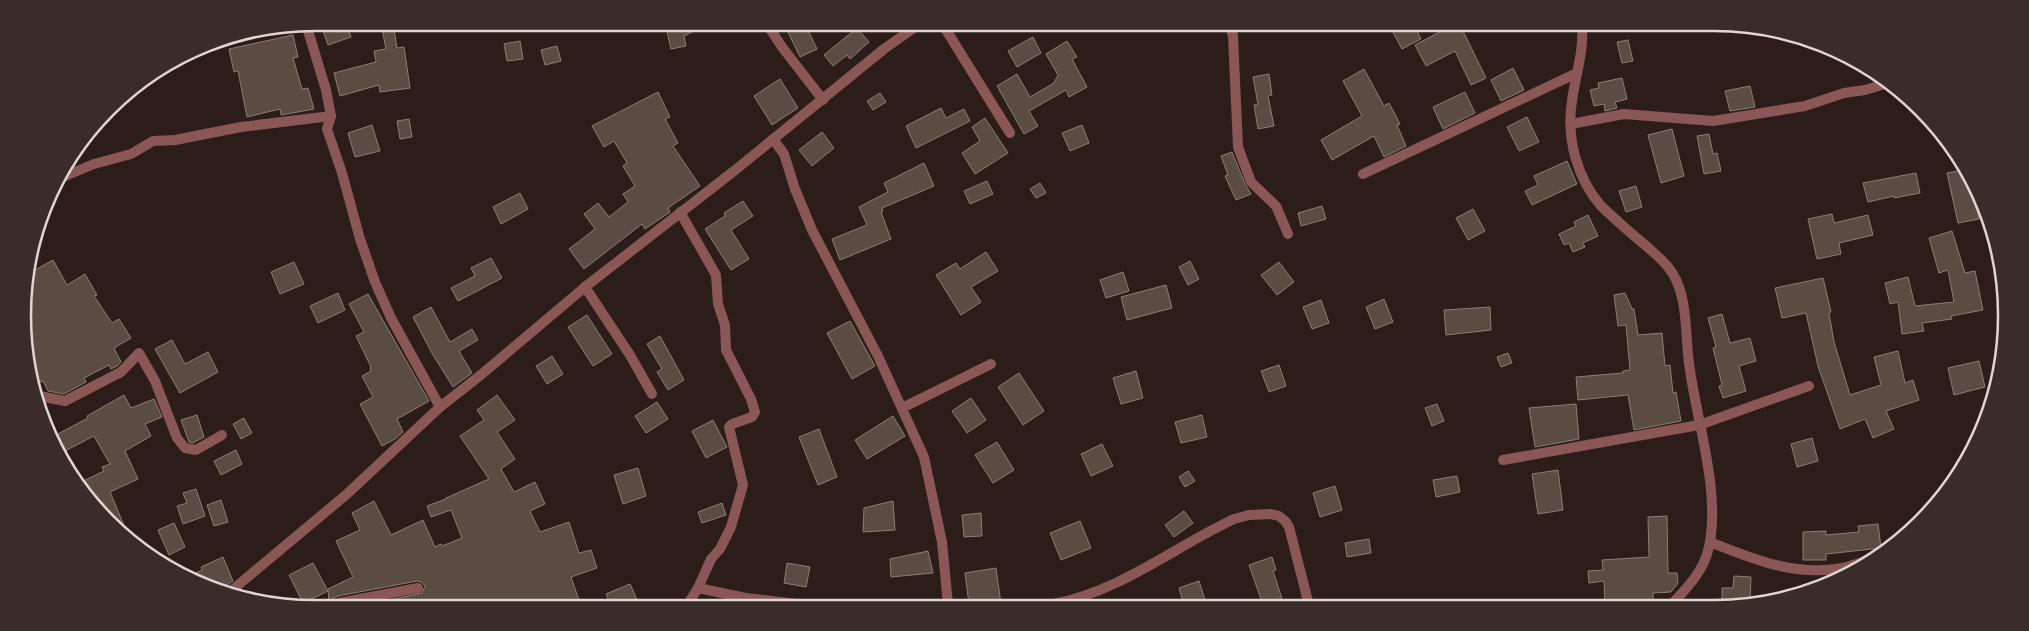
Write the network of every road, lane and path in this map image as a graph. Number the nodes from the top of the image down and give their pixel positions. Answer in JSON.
{"nodes":[{"id":1,"x":308,"y":31,"type":"edge"},
{"id":2,"x":772,"y":31,"type":"edge"},
{"id":3,"x":910,"y":31,"type":"edge"},
{"id":4,"x":947,"y":31,"type":"edge"},
{"id":5,"x":1232,"y":31,"type":"edge"},
{"id":6,"x":1582,"y":31,"type":"edge"},
{"id":7,"x":1577,"y":73,"type":"junction"},
{"id":8,"x":1880,"y":85,"type":"edge"},
{"id":9,"x":823,"y":100,"type":"junction"},
{"id":10,"x":331,"y":116,"type":"junction"},
{"id":11,"x":1571,"y":124,"type":"junction"},
{"id":12,"x":1010,"y":133,"type":"dead end"},
{"id":13,"x":773,"y":139,"type":"junction"},
{"id":14,"x":1364,"y":174,"type":"dead end"},
{"id":15,"x":68,"y":175,"type":"edge"},
{"id":16,"x":680,"y":212,"type":"junction"},
{"id":17,"x":1288,"y":234,"type":"dead end"},
{"id":18,"x":584,"y":287,"type":"junction"},
{"id":19,"x":991,"y":364,"type":"dead end"},
{"id":20,"x":1809,"y":386,"type":"dead end"},
{"id":21,"x":652,"y":394,"type":"dead end"},
{"id":22,"x":43,"y":397,"type":"edge"},
{"id":23,"x":440,"y":407,"type":"junction"},
{"id":24,"x":902,"y":408,"type":"junction"},
{"id":25,"x":1699,"y":426,"type":"junction"},
{"id":26,"x":222,"y":435,"type":"dead end"},
{"id":27,"x":1503,"y":460,"type":"dead end"},
{"id":28,"x":1710,"y":542,"type":"junction"},
{"id":29,"x":1845,"y":567,"type":"edge"},
{"id":30,"x":234,"y":588,"type":"edge"},
{"id":31,"x":418,"y":588,"type":"dead end"},
{"id":32,"x":698,"y":588,"type":"junction"},
{"id":33,"x":355,"y":600,"type":"edge"},
{"id":34,"x":690,"y":600,"type":"edge"},
{"id":35,"x":763,"y":600,"type":"edge"},
{"id":36,"x":948,"y":600,"type":"edge"},
{"id":37,"x":1068,"y":600,"type":"edge"},
{"id":38,"x":1308,"y":600,"type":"edge"},
{"id":39,"x":1676,"y":600,"type":"edge"}],
"edges":[{"from":1,"to":10,"type":"street"},
{"from":2,"to":9,"type":"street"},
{"from":3,"to":9,"type":"street"},
{"from":4,"to":12,"type":"street"},
{"from":5,"to":17,"type":"street"},
{"from":6,"to":7,"type":"street"},
{"from":7,"to":11,"type":"street"},
{"from":7,"to":14,"type":"street"},
{"from":8,"to":11,"type":"street"},
{"from":9,"to":13,"type":"street"},
{"from":10,"to":15,"type":"street"},
{"from":10,"to":23,"type":"street"},
{"from":11,"to":25,"type":"street"},
{"from":13,"to":16,"type":"street"},
{"from":13,"to":24,"type":"street"},
{"from":16,"to":18,"type":"street"},
{"from":16,"to":32,"type":"street"},
{"from":18,"to":21,"type":"street"},
{"from":18,"to":23,"type":"street"},
{"from":19,"to":24,"type":"street"},
{"from":20,"to":25,"type":"street"},
{"from":22,"to":26,"type":"street"},
{"from":23,"to":30,"type":"street"},
{"from":24,"to":36,"type":"street"},
{"from":25,"to":27,"type":"street"},
{"from":25,"to":28,"type":"street"},
{"from":28,"to":29,"type":"street"},
{"from":28,"to":39,"type":"street"},
{"from":31,"to":33,"type":"street"},
{"from":32,"to":34,"type":"street"},
{"from":32,"to":35,"type":"street"},
{"from":37,"to":38,"type":"street"}]}
